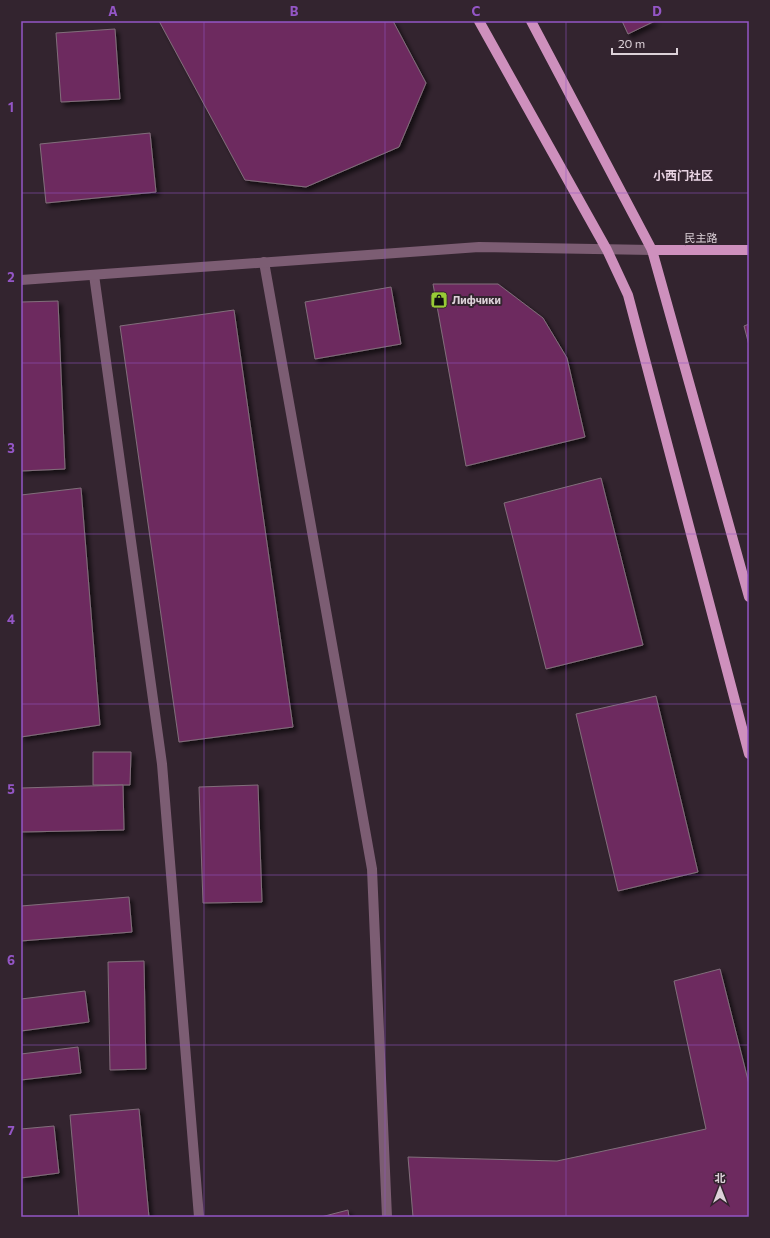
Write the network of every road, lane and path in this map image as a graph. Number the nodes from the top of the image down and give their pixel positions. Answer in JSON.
{"nodes":[{"id":1,"x":479,"y":21,"type":"edge"},
{"id":2,"x":531,"y":21,"type":"edge"},
{"id":3,"x":607,"y":250,"type":"junction"},
{"id":4,"x":652,"y":250,"type":"junction"},
{"id":5,"x":749,"y":250,"type":"edge"},
{"id":6,"x":264,"y":262,"type":"junction"},
{"id":7,"x":94,"y":275,"type":"junction"},
{"id":8,"x":21,"y":280,"type":"edge"},
{"id":9,"x":749,"y":597,"type":"edge"},
{"id":10,"x":749,"y":754,"type":"edge"},
{"id":11,"x":200,"y":1217,"type":"edge"},
{"id":12,"x":387,"y":1217,"type":"edge"}],
"edges":[{"from":1,"to":3,"type":"main road"},
{"from":2,"to":4,"type":"main road"},
{"from":3,"to":4,"type":"street"},
{"from":3,"to":6,"type":"street"},
{"from":3,"to":10,"type":"main road"},
{"from":4,"to":5,"type":"main road","name":"民主路"},
{"from":4,"to":9,"type":"main road"},
{"from":6,"to":7,"type":"street"},
{"from":6,"to":12,"type":"street"},
{"from":7,"to":8,"type":"street"},
{"from":7,"to":11,"type":"street"}]}
